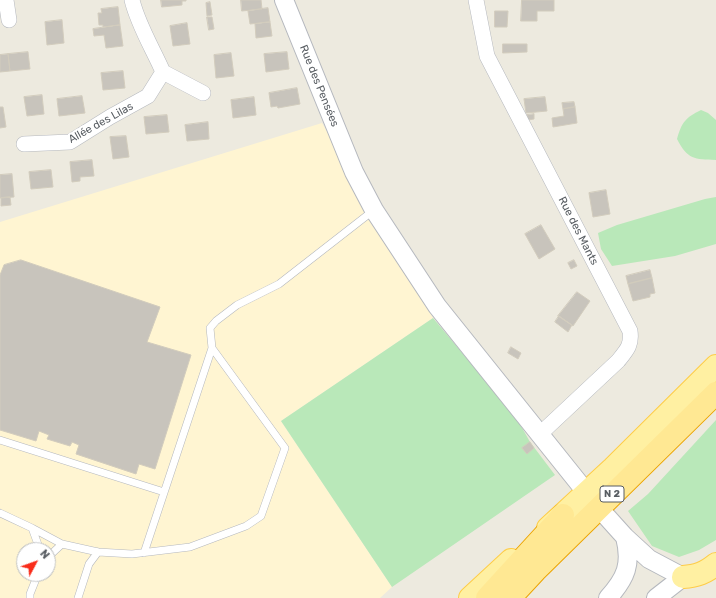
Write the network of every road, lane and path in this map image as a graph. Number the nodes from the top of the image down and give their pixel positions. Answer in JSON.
{"nodes":[{"id":1,"x":6,"y":0,"type":"edge"},
{"id":2,"x":132,"y":0,"type":"edge"},
{"id":3,"x":284,"y":0,"type":"edge"},
{"id":4,"x":476,"y":0,"type":"edge"},
{"id":5,"x":9,"y":20,"type":"dead end"},
{"id":6,"x":163,"y":72,"type":"junction"},
{"id":7,"x":204,"y":93,"type":"dead end"},
{"id":8,"x":24,"y":144,"type":"dead end"},
{"id":9,"x":374,"y":210,"type":"junction"},
{"id":10,"x":212,"y":348,"type":"junction"},
{"id":11,"x":716,"y":366,"type":"edge"},
{"id":12,"x":716,"y":392,"type":"edge"},
{"id":13,"x":540,"y":434,"type":"junction"},
{"id":14,"x":0,"y":440,"type":"edge"},
{"id":15,"x":582,"y":487,"type":"dead end"},
{"id":16,"x":164,"y":492,"type":"junction"},
{"id":17,"x":0,"y":513,"type":"edge"},
{"id":18,"x":563,"y":515,"type":"junction"},
{"id":19,"x":607,"y":517,"type":"dead end"},
{"id":20,"x":32,"y":528,"type":"junction"},
{"id":21,"x":625,"y":536,"type":"junction"},
{"id":22,"x":37,"y":542,"type":"edge"},
{"id":23,"x":62,"y":544,"type":"junction"},
{"id":24,"x":56,"y":550,"type":"edge"},
{"id":25,"x":98,"y":552,"type":"junction"},
{"id":26,"x":144,"y":553,"type":"junction"},
{"id":27,"x":716,"y":564,"type":"edge"},
{"id":28,"x":683,"y":577,"type":"junction"},
{"id":29,"x":35,"y":582,"type":"edge"},
{"id":30,"x":30,"y":598,"type":"edge"},
{"id":31,"x":78,"y":598,"type":"edge"},
{"id":32,"x":470,"y":598,"type":"edge"},
{"id":33,"x":487,"y":598,"type":"edge"},
{"id":34,"x":510,"y":598,"type":"edge"},
{"id":35,"x":608,"y":598,"type":"edge"},
{"id":36,"x":656,"y":598,"type":"edge"}],
"edges":[{"from":1,"to":5,"type":"street"},
{"from":2,"to":6,"type":"street"},
{"from":3,"to":9,"type":"street","name":"Rue des Pensées"},
{"from":4,"to":13,"type":"street","name":"Rue des Mants"},
{"from":6,"to":7,"type":"street"},
{"from":6,"to":8,"type":"street","name":"Allée des Lilas"},
{"from":9,"to":10,"type":"lane"},
{"from":9,"to":13,"type":"street","name":"Rue des Pensées"},
{"from":10,"to":16,"type":"lane"},
{"from":10,"to":26,"type":"lane"},
{"from":11,"to":18,"type":"main road","number":"N 2"},
{"from":12,"to":34,"type":"highway","number":"N 2"},
{"from":13,"to":15,"type":"street","name":"Rue des Pensées"},
{"from":14,"to":16,"type":"lane"},
{"from":16,"to":26,"type":"lane"},
{"from":17,"to":20,"type":"lane"},
{"from":18,"to":32,"type":"main road"},
{"from":18,"to":33,"type":"highway","number":"N 2"},
{"from":19,"to":21,"type":"street"},
{"from":20,"to":22,"type":"lane"},
{"from":20,"to":23,"type":"lane"},
{"from":21,"to":28,"type":"street"},
{"from":21,"to":35,"type":"street"},
{"from":23,"to":24,"type":"lane"},
{"from":23,"to":25,"type":"lane"},
{"from":25,"to":26,"type":"lane"},
{"from":25,"to":31,"type":"lane"},
{"from":27,"to":28,"type":"main road"},
{"from":28,"to":36,"type":"street"},
{"from":29,"to":30,"type":"lane"}]}
